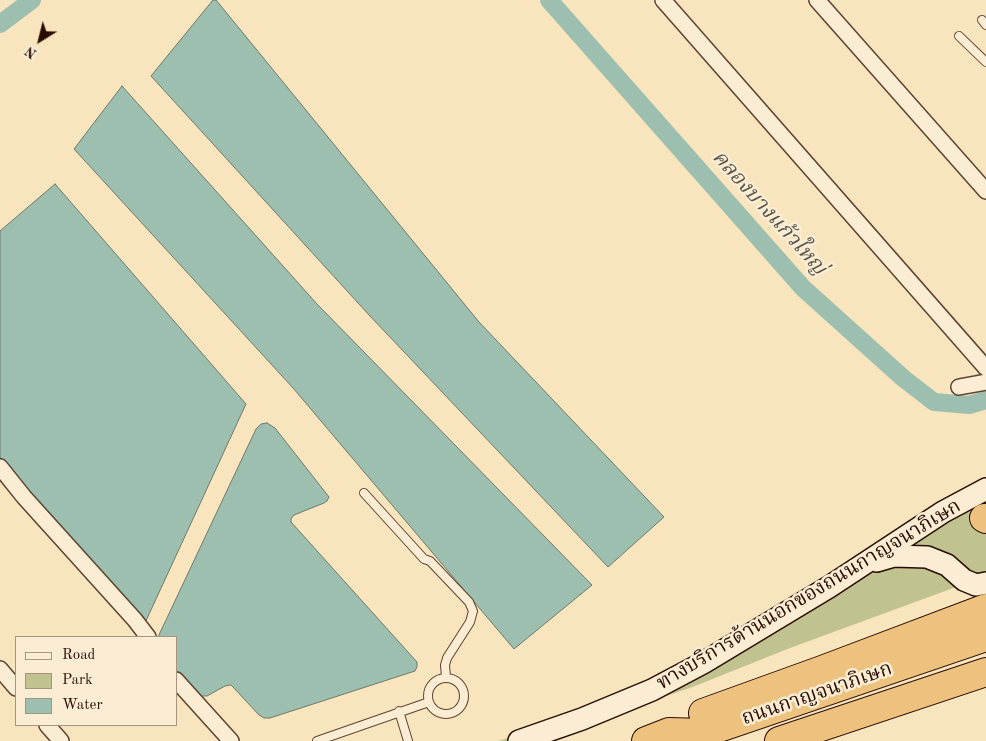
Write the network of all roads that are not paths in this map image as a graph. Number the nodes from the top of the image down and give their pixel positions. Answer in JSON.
{"nodes":[{"id":1,"x":663,"y":0,"type":"edge"},
{"id":2,"x":817,"y":0,"type":"edge"},
{"id":3,"x":959,"y":36,"type":"dead end"},
{"id":4,"x":986,"y":62,"type":"edge"},
{"id":5,"x":986,"y":191,"type":"edge"},
{"id":6,"x":986,"y":368,"type":"edge"},
{"id":7,"x":986,"y":382,"type":"edge"},
{"id":8,"x":959,"y":387,"type":"dead end"},
{"id":9,"x":0,"y":467,"type":"edge"},
{"id":10,"x":986,"y":489,"type":"edge"},
{"id":11,"x":364,"y":493,"type":"dead end"},
{"id":12,"x":944,"y":512,"type":"junction"},
{"id":13,"x":985,"y":519,"type":"edge"},
{"id":14,"x":865,"y":564,"type":"junction"},
{"id":15,"x":986,"y":583,"type":"edge"},
{"id":16,"x":986,"y":608,"type":"edge"},
{"id":17,"x":147,"y":636,"type":"edge"},
{"id":18,"x":986,"y":637,"type":"edge"},
{"id":19,"x":0,"y":669,"type":"edge"},
{"id":20,"x":986,"y":672,"type":"edge"},
{"id":21,"x":446,"y":677,"type":"junction"},
{"id":22,"x":178,"y":682,"type":"edge"},
{"id":23,"x":15,"y":687,"type":"edge"},
{"id":24,"x":428,"y":702,"type":"junction"},
{"id":25,"x":399,"y":711,"type":"junction"},
{"id":26,"x":48,"y":726,"type":"edge"},
{"id":27,"x":657,"y":736,"type":"edge"},
{"id":28,"x":61,"y":741,"type":"edge"},
{"id":29,"x":231,"y":741,"type":"edge"},
{"id":30,"x":317,"y":741,"type":"edge"},
{"id":31,"x":408,"y":741,"type":"edge"},
{"id":32,"x":518,"y":741,"type":"edge"},
{"id":33,"x":779,"y":741,"type":"edge"}],
"edges":[{"from":1,"to":6,"type":"street"},
{"from":2,"to":5,"type":"street"},
{"from":3,"to":4,"type":"lane"},
{"from":7,"to":8,"type":"street"},
{"from":9,"to":17,"type":"street"},
{"from":10,"to":12,"type":"main road","name":"ทางบริการด้านนอกของถนนกาญจนาภิเษก"},
{"from":11,"to":21,"type":"lane"},
{"from":12,"to":13,"type":"main road"},
{"from":12,"to":14,"type":"main road","name":"ทางบริการด้านนอกของถนนกาญจนาภิเษก"},
{"from":14,"to":15,"type":"main road"},
{"from":14,"to":32,"type":"main road","name":"ทางบริการด้านนอกของถนนกาญจนาภิเษก"},
{"from":16,"to":27,"type":"highway"},
{"from":18,"to":27,"type":"highway","name":"ถนนกาญจนาภิเษก"},
{"from":19,"to":23,"type":"street"},
{"from":20,"to":33,"type":"highway"},
{"from":21,"to":24,"type":"lane"},
{"from":21,"to":24,"type":"lane"},
{"from":22,"to":29,"type":"street"},
{"from":24,"to":25,"type":"lane"},
{"from":25,"to":30,"type":"lane"},
{"from":25,"to":31,"type":"lane"},
{"from":26,"to":28,"type":"street"}]}
